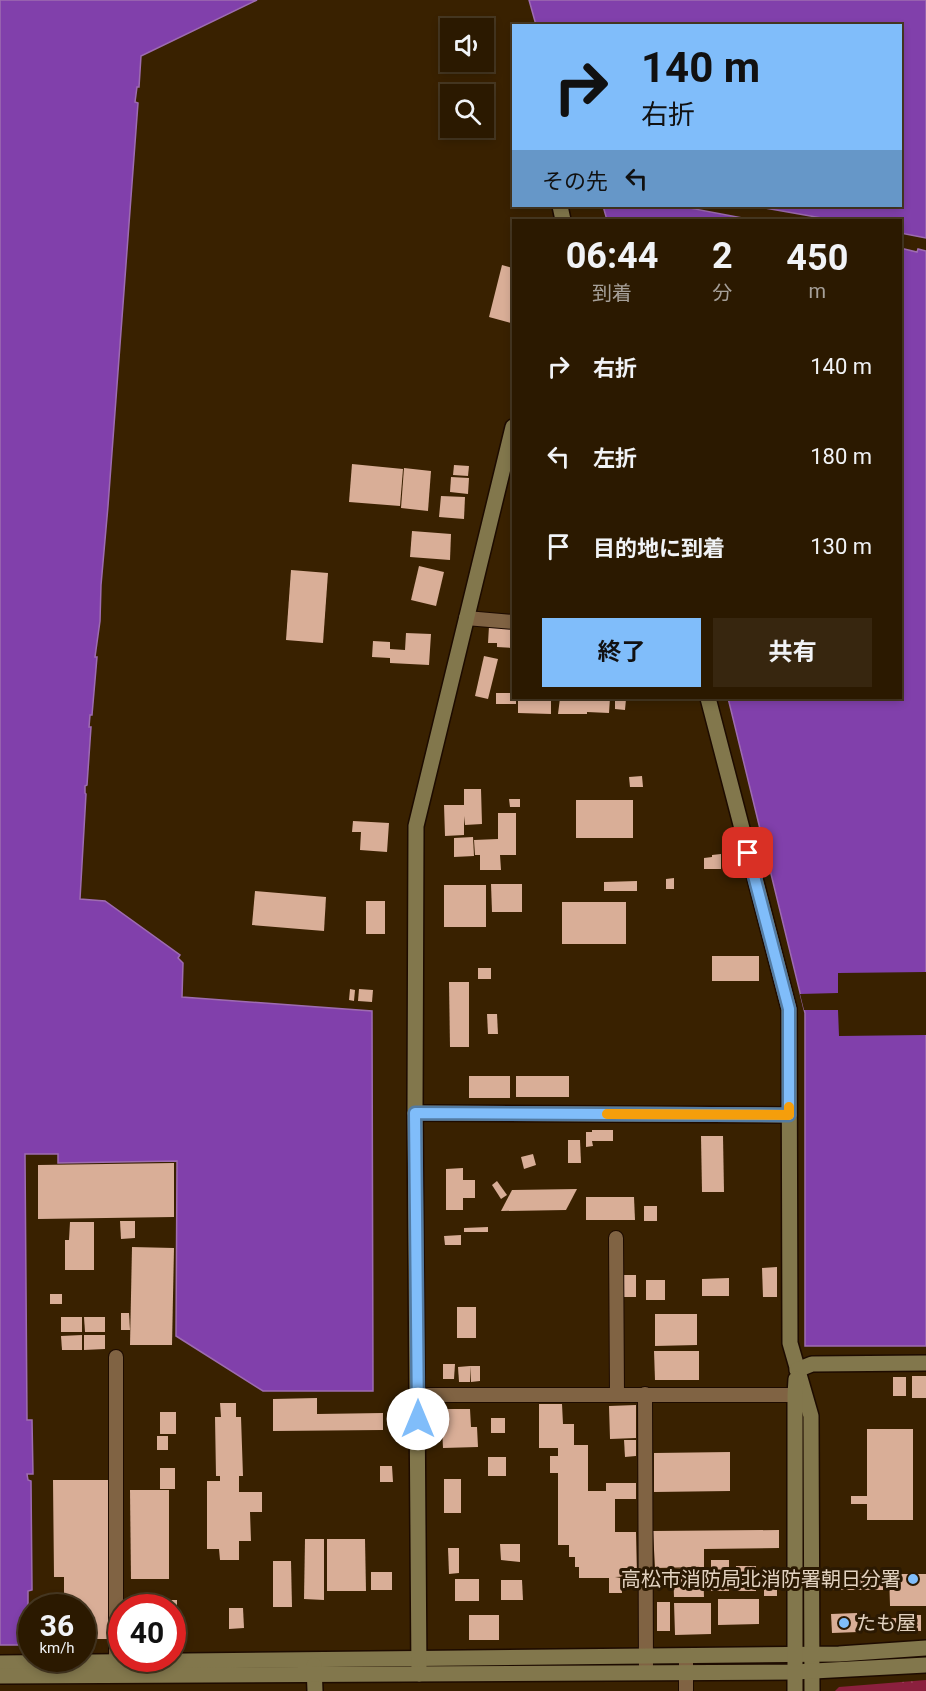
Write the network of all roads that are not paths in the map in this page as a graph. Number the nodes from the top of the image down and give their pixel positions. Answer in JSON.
{"nodes":[{"id":1,"x":512,"y":431,"type":"edge"},
{"id":2,"x":466,"y":618,"type":"junction"},
{"id":3,"x":512,"y":621,"type":"edge"},
{"id":4,"x":708,"y":699,"type":"edge"},
{"id":5,"x":415,"y":1113,"type":"junction"},
{"id":6,"x":789,"y":1115,"type":"junction"},
{"id":7,"x":616,"y":1238,"type":"dead end"},
{"id":8,"x":116,"y":1358,"type":"dead end"},
{"id":9,"x":926,"y":1363,"type":"edge"},
{"id":10,"x":797,"y":1370,"type":"junction"},
{"id":11,"x":617,"y":1394,"type":"junction"},
{"id":12,"x":645,"y":1394,"type":"junction"},
{"id":13,"x":418,"y":1395,"type":"junction"},
{"id":14,"x":795,"y":1395,"type":"junction"},
{"id":15,"x":116,"y":1594,"type":"edge"},
{"id":16,"x":926,"y":1648,"type":"edge"},
{"id":17,"x":813,"y":1654,"type":"junction"},
{"id":18,"x":795,"y":1655,"type":"junction"},
{"id":19,"x":686,"y":1656,"type":"junction"},
{"id":20,"x":646,"y":1657,"type":"junction"},
{"id":21,"x":419,"y":1658,"type":"junction"},
{"id":22,"x":0,"y":1662,"type":"edge"},
{"id":23,"x":926,"y":1665,"type":"edge"},
{"id":24,"x":306,"y":1667,"type":"junction"},
{"id":25,"x":186,"y":1668,"type":"edge"},
{"id":26,"x":108,"y":1669,"type":"edge"},
{"id":27,"x":108,"y":1669,"type":"edge"},
{"id":28,"x":795,"y":1672,"type":"junction"},
{"id":29,"x":812,"y":1672,"type":"junction"},
{"id":30,"x":646,"y":1673,"type":"junction"},
{"id":31,"x":686,"y":1673,"type":"junction"},
{"id":32,"x":419,"y":1674,"type":"junction"},
{"id":33,"x":0,"y":1676,"type":"edge"},
{"id":34,"x":299,"y":1691,"type":"edge"},
{"id":35,"x":315,"y":1691,"type":"edge"},
{"id":36,"x":686,"y":1691,"type":"edge"},
{"id":37,"x":795,"y":1691,"type":"edge"},
{"id":38,"x":812,"y":1691,"type":"edge"}],
"edges":[{"from":1,"to":2,"type":"street"},
{"from":2,"to":3,"type":"street"},
{"from":2,"to":5,"type":"street"},
{"from":4,"to":6,"type":"street"},
{"from":5,"to":6,"type":"street"},
{"from":5,"to":13,"type":"street"},
{"from":6,"to":10,"type":"street"},
{"from":7,"to":11,"type":"street"},
{"from":8,"to":15,"type":"street"},
{"from":9,"to":10,"type":"street"},
{"from":10,"to":14,"type":"street"},
{"from":10,"to":17,"type":"street"},
{"from":11,"to":12,"type":"street"},
{"from":11,"to":13,"type":"street"},
{"from":12,"to":14,"type":"street"},
{"from":12,"to":20,"type":"street"},
{"from":13,"to":21,"type":"street"},
{"from":14,"to":18,"type":"street"},
{"from":16,"to":17,"type":"street"},
{"from":17,"to":18,"type":"street"},
{"from":17,"to":29,"type":"street"},
{"from":18,"to":19,"type":"street"},
{"from":18,"to":28,"type":"street"},
{"from":19,"to":20,"type":"street"},
{"from":19,"to":31,"type":"street"},
{"from":20,"to":21,"type":"street"},
{"from":20,"to":30,"type":"street"},
{"from":21,"to":24,"type":"street"},
{"from":21,"to":32,"type":"street"},
{"from":22,"to":26,"type":"street"},
{"from":23,"to":29,"type":"street"},
{"from":24,"to":25,"type":"street"},
{"from":24,"to":32,"type":"street"},
{"from":24,"to":34,"type":"street"},
{"from":24,"to":35,"type":"street"},
{"from":27,"to":33,"type":"street"},
{"from":28,"to":29,"type":"street"},
{"from":28,"to":31,"type":"street"},
{"from":28,"to":37,"type":"street"},
{"from":29,"to":38,"type":"street"},
{"from":30,"to":31,"type":"street"},
{"from":30,"to":32,"type":"street"},
{"from":31,"to":36,"type":"street"}]}
